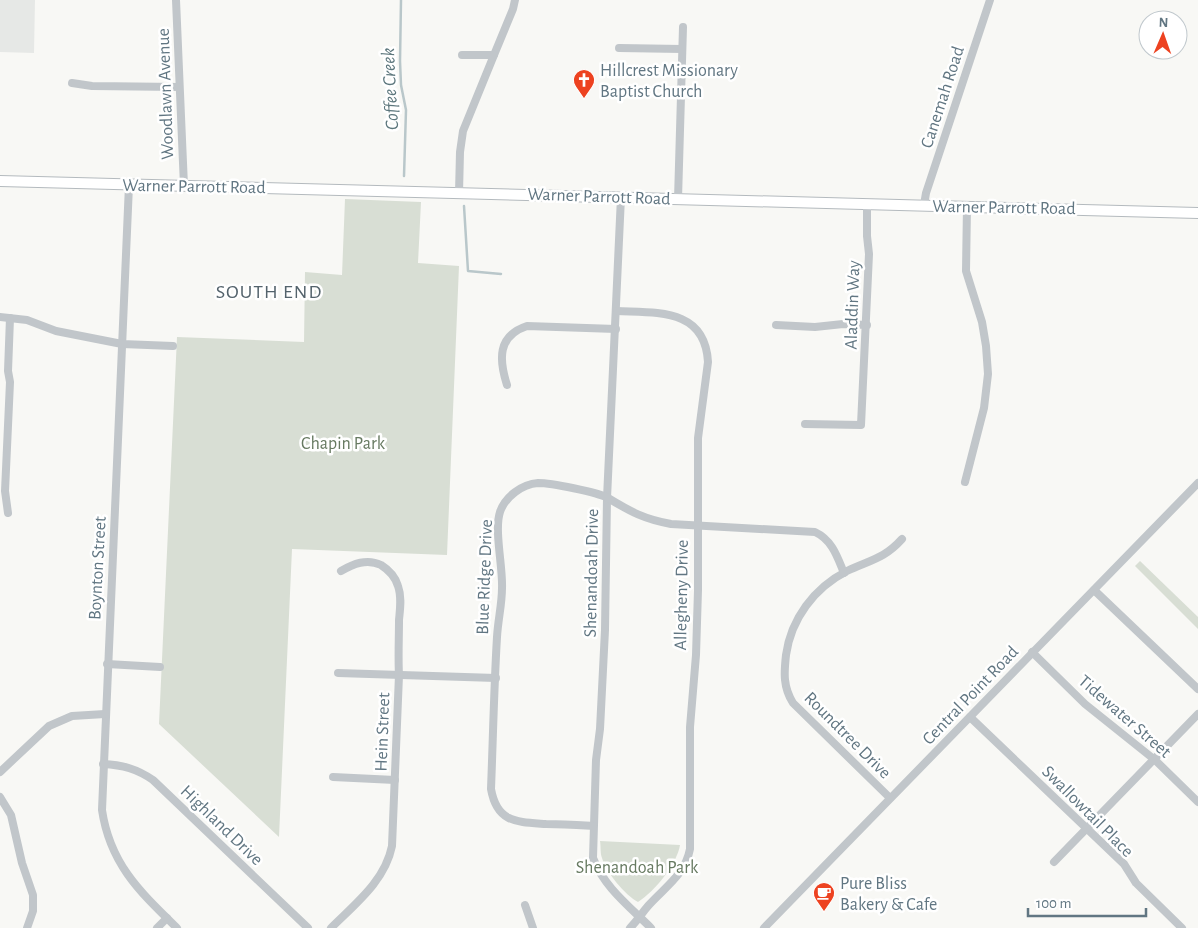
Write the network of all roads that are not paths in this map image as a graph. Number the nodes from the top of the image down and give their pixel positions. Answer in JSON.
{"nodes":[{"id":1,"x":176,"y":0,"type":"edge"},
{"id":2,"x":515,"y":0,"type":"edge"},
{"id":3,"x":990,"y":0,"type":"edge"},
{"id":4,"x":683,"y":27,"type":"dead end"},
{"id":5,"x":619,"y":48,"type":"dead end"},
{"id":6,"x":682,"y":49,"type":"junction"},
{"id":7,"x":462,"y":55,"type":"dead end"},
{"id":8,"x":494,"y":55,"type":"junction"},
{"id":9,"x":72,"y":83,"type":"dead end"},
{"id":10,"x":179,"y":87,"type":"junction"},
{"id":11,"x":0,"y":182,"type":"edge"},
{"id":12,"x":129,"y":185,"type":"junction"},
{"id":13,"x":184,"y":186,"type":"junction"},
{"id":14,"x":459,"y":193,"type":"junction"},
{"id":15,"x":621,"y":197,"type":"junction"},
{"id":16,"x":678,"y":199,"type":"junction"},
{"id":17,"x":867,"y":203,"type":"junction"},
{"id":18,"x":924,"y":205,"type":"junction"},
{"id":19,"x":967,"y":206,"type":"junction"},
{"id":20,"x":1198,"y":213,"type":"edge"},
{"id":21,"x":617,"y":311,"type":"junction"},
{"id":22,"x":0,"y":317,"type":"edge"},
{"id":23,"x":10,"y":318,"type":"junction"},
{"id":24,"x":776,"y":325,"type":"dead end"},
{"id":25,"x":866,"y":325,"type":"junction"},
{"id":26,"x":616,"y":329,"type":"junction"},
{"id":27,"x":122,"y":344,"type":"junction"},
{"id":28,"x":173,"y":346,"type":"dead end"},
{"id":29,"x":507,"y":386,"type":"dead end"},
{"id":30,"x":804,"y":424,"type":"dead end"},
{"id":31,"x":965,"y":482,"type":"dead end"},
{"id":32,"x":1198,"y":483,"type":"edge"},
{"id":33,"x":607,"y":498,"type":"junction"},
{"id":34,"x":8,"y":513,"type":"dead end"},
{"id":35,"x":697,"y":526,"type":"junction"},
{"id":36,"x":902,"y":539,"type":"dead end"},
{"id":37,"x":341,"y":571,"type":"dead end"},
{"id":38,"x":844,"y":573,"type":"junction"},
{"id":39,"x":1094,"y":590,"type":"junction"},
{"id":40,"x":1032,"y":652,"type":"junction"},
{"id":41,"x":108,"y":664,"type":"junction"},
{"id":42,"x":160,"y":667,"type":"dead end"},
{"id":43,"x":338,"y":673,"type":"dead end"},
{"id":44,"x":399,"y":675,"type":"junction"},
{"id":45,"x":496,"y":678,"type":"junction"},
{"id":46,"x":1198,"y":689,"type":"edge"},
{"id":47,"x":105,"y":714,"type":"junction"},
{"id":48,"x":1198,"y":714,"type":"edge"},
{"id":49,"x":970,"y":717,"type":"junction"},
{"id":50,"x":1155,"y":760,"type":"junction"},
{"id":51,"x":103,"y":764,"type":"junction"},
{"id":52,"x":0,"y":772,"type":"edge"},
{"id":53,"x":332,"y":777,"type":"dead end"},
{"id":54,"x":395,"y":780,"type":"junction"},
{"id":55,"x":0,"y":797,"type":"edge"},
{"id":56,"x":890,"y":798,"type":"junction"},
{"id":57,"x":1198,"y":802,"type":"edge"},
{"id":58,"x":593,"y":826,"type":"junction"},
{"id":59,"x":1087,"y":829,"type":"junction"},
{"id":60,"x":1054,"y":862,"type":"dead end"},
{"id":61,"x":525,"y":905,"type":"dead end"},
{"id":62,"x":167,"y":918,"type":"junction"},
{"id":63,"x":640,"y":918,"type":"junction"},
{"id":64,"x":27,"y":928,"type":"edge"},
{"id":65,"x":158,"y":928,"type":"edge"},
{"id":66,"x":177,"y":928,"type":"edge"},
{"id":67,"x":308,"y":928,"type":"edge"},
{"id":68,"x":331,"y":928,"type":"edge"},
{"id":69,"x":533,"y":928,"type":"edge"},
{"id":70,"x":630,"y":928,"type":"edge"},
{"id":71,"x":651,"y":928,"type":"edge"},
{"id":72,"x":764,"y":928,"type":"edge"},
{"id":73,"x":1182,"y":928,"type":"edge"}],
"edges":[{"from":1,"to":10,"type":"street","name":"Woodlawn Avenue"},
{"from":2,"to":8,"type":"street"},
{"from":3,"to":18,"type":"street","name":"Canemah Road"},
{"from":4,"to":6,"type":"street"},
{"from":5,"to":6,"type":"street"},
{"from":6,"to":16,"type":"street"},
{"from":7,"to":8,"type":"street"},
{"from":8,"to":14,"type":"street"},
{"from":9,"to":10,"type":"street"},
{"from":10,"to":13,"type":"street","name":"Woodlawn Avenue"},
{"from":11,"to":12,"type":"main road","name":"Warner Parrott Road"},
{"from":12,"to":13,"type":"main road","name":"Warner Parrott Road"},
{"from":12,"to":27,"type":"street","name":"Boynton Street"},
{"from":13,"to":14,"type":"main road","name":"Warner Parrott Road"},
{"from":14,"to":15,"type":"main road","name":"Warner Parrott Road"},
{"from":15,"to":16,"type":"main road","name":"Warner Parrott Road"},
{"from":15,"to":21,"type":"street","name":"Shenandoah Drive"},
{"from":16,"to":17,"type":"main road","name":"Warner Parrott Road"},
{"from":17,"to":18,"type":"main road","name":"Warner Parrott Road"},
{"from":17,"to":25,"type":"street","name":"Aladdin Way"},
{"from":18,"to":19,"type":"main road","name":"Warner Parrott Road"},
{"from":19,"to":20,"type":"main road","name":"Warner Parrott Road"},
{"from":19,"to":31,"type":"street"},
{"from":21,"to":26,"type":"street","name":"Shenandoah Drive"},
{"from":21,"to":35,"type":"street","name":"Allegheny Drive"},
{"from":22,"to":23,"type":"street"},
{"from":23,"to":27,"type":"street"},
{"from":23,"to":34,"type":"street"},
{"from":24,"to":25,"type":"street"},
{"from":25,"to":30,"type":"street","name":"Aladdin Way"},
{"from":26,"to":29,"type":"street"},
{"from":26,"to":33,"type":"street","name":"Shenandoah Drive"},
{"from":27,"to":28,"type":"street"},
{"from":27,"to":41,"type":"street","name":"Boynton Street"},
{"from":32,"to":39,"type":"street","name":"Central Point Road"},
{"from":33,"to":35,"type":"street","name":"Blue Ridge Drive"},
{"from":33,"to":45,"type":"street","name":"Blue Ridge Drive"},
{"from":33,"to":58,"type":"street","name":"Shenandoah Drive"},
{"from":35,"to":38,"type":"street","name":"Blue Ridge Drive"},
{"from":35,"to":63,"type":"street","name":"Allegheny Drive"},
{"from":36,"to":38,"type":"street","name":"Roundtree Drive"},
{"from":37,"to":44,"type":"street","name":"Hein Street"},
{"from":38,"to":56,"type":"street","name":"Roundtree Drive"},
{"from":39,"to":40,"type":"street","name":"Central Point Road"},
{"from":39,"to":46,"type":"street"},
{"from":40,"to":49,"type":"street","name":"Central Point Road"},
{"from":40,"to":50,"type":"street","name":"Tidewater Street"},
{"from":41,"to":42,"type":"street"},
{"from":41,"to":47,"type":"street","name":"Boynton Street"},
{"from":43,"to":44,"type":"street"},
{"from":44,"to":45,"type":"street"},
{"from":44,"to":54,"type":"street","name":"Hein Street"},
{"from":45,"to":58,"type":"street","name":"Blue Ridge Drive"},
{"from":47,"to":51,"type":"street","name":"Boynton Street"},
{"from":47,"to":52,"type":"street"},
{"from":48,"to":50,"type":"street"},
{"from":49,"to":56,"type":"street","name":"Central Point Road"},
{"from":49,"to":59,"type":"street","name":"Swallowtail Place"},
{"from":50,"to":57,"type":"street","name":"Tidewater Street"},
{"from":50,"to":59,"type":"street"},
{"from":51,"to":62,"type":"street","name":"Boynton Street"},
{"from":51,"to":67,"type":"street","name":"Highland Drive"},
{"from":53,"to":54,"type":"street"},
{"from":54,"to":68,"type":"street","name":"Hein Street"},
{"from":55,"to":64,"type":"street"},
{"from":56,"to":72,"type":"street","name":"Central Point Road"},
{"from":58,"to":63,"type":"street","name":"Shenandoah Drive"},
{"from":59,"to":60,"type":"street"},
{"from":59,"to":73,"type":"street","name":"Swallowtail Place"},
{"from":61,"to":69,"type":"street"},
{"from":62,"to":65,"type":"street"},
{"from":62,"to":66,"type":"street","name":"Boynton Street"},
{"from":63,"to":70,"type":"street","name":"Allegheny Drive"},
{"from":63,"to":71,"type":"street","name":"Shenandoah Drive"}]}
